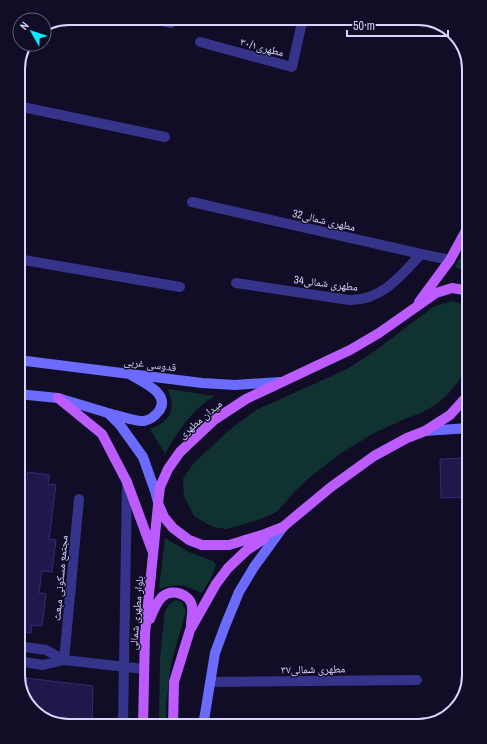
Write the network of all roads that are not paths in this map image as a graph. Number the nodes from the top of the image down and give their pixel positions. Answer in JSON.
{"nodes":[{"id":1,"x":301,"y":25,"type":"edge"},
{"id":2,"x":200,"y":42,"type":"dead end"},
{"id":3,"x":25,"y":107,"type":"edge"},
{"id":4,"x":165,"y":137,"type":"dead end"},
{"id":5,"x":192,"y":202,"type":"dead end"},
{"id":6,"x":462,"y":238,"type":"edge"},
{"id":7,"x":421,"y":254,"type":"junction"},
{"id":8,"x":25,"y":260,"type":"edge"},
{"id":9,"x":450,"y":260,"type":"junction"},
{"id":10,"x":236,"y":283,"type":"dead end"},
{"id":11,"x":180,"y":287,"type":"dead end"},
{"id":12,"x":462,"y":290,"type":"edge"},
{"id":13,"x":413,"y":310,"type":"junction"},
{"id":14,"x":25,"y":361,"type":"edge"},
{"id":15,"x":126,"y":373,"type":"junction"},
{"id":16,"x":280,"y":382,"type":"junction"},
{"id":17,"x":25,"y":395,"type":"edge"},
{"id":18,"x":58,"y":398,"type":"junction"},
{"id":19,"x":462,"y":402,"type":"edge"},
{"id":20,"x":108,"y":413,"type":"junction"},
{"id":21,"x":462,"y":428,"type":"edge"},
{"id":22,"x":425,"y":431,"type":"junction"},
{"id":23,"x":127,"y":482,"type":"junction"},
{"id":24,"x":80,"y":499,"type":"dead end"},
{"id":25,"x":158,"y":503,"type":"junction"},
{"id":26,"x":283,"y":527,"type":"junction"},
{"id":27,"x":153,"y":554,"type":"junction"},
{"id":28,"x":190,"y":630,"type":"junction"},
{"id":29,"x":145,"y":634,"type":"junction"},
{"id":30,"x":25,"y":647,"type":"edge"},
{"id":31,"x":64,"y":660,"type":"junction"},
{"id":32,"x":25,"y":662,"type":"edge"},
{"id":33,"x":124,"y":667,"type":"junction"},
{"id":34,"x":144,"y":669,"type":"junction"},
{"id":35,"x":417,"y":680,"type":"dead end"},
{"id":36,"x":210,"y":682,"type":"junction"},
{"id":37,"x":123,"y":719,"type":"edge"},
{"id":38,"x":144,"y":719,"type":"edge"},
{"id":39,"x":172,"y":719,"type":"edge"},
{"id":40,"x":204,"y":719,"type":"edge"}],
"edges":[{"from":1,"to":2,"type":"street","name":"مطهری۳۰/۱"},
{"from":3,"to":4,"type":"street"},
{"from":5,"to":7,"type":"street","name":"32مطهرى شمالى"},
{"from":6,"to":9,"type":"main road"},
{"from":7,"to":9,"type":"street","name":"32مطهرى شمالى"},
{"from":7,"to":10,"type":"street","name":"34مطهرى شمالى"},
{"from":8,"to":11,"type":"street"},
{"from":9,"to":13,"type":"main road"},
{"from":12,"to":13,"type":"main road","name":"میدان مطهری"},
{"from":13,"to":16,"type":"main road","name":"میدان مطهری"},
{"from":14,"to":15,"type":"main road","name":"قدوسی غربی"},
{"from":15,"to":16,"type":"main road","name":"قدوسی غربی"},
{"from":15,"to":20,"type":"main road"},
{"from":16,"to":25,"type":"main road","name":"میدان مطهری"},
{"from":17,"to":18,"type":"main road"},
{"from":18,"to":20,"type":"main road"},
{"from":18,"to":23,"type":"main road"},
{"from":19,"to":22,"type":"main road"},
{"from":20,"to":25,"type":"main road"},
{"from":21,"to":22,"type":"main road"},
{"from":22,"to":26,"type":"main road"},
{"from":23,"to":27,"type":"main road"},
{"from":23,"to":33,"type":"street"},
{"from":24,"to":31,"type":"street","name":"مجتمع مسکونی مبعث"},
{"from":25,"to":26,"type":"main road"},
{"from":25,"to":27,"type":"main road","name":"بلوار مطهری شمالی"},
{"from":26,"to":28,"type":"main road"},
{"from":26,"to":36,"type":"main road"},
{"from":27,"to":29,"type":"main road","name":"بلوار مطهری شمالی"},
{"from":28,"to":29,"type":"main road"},
{"from":28,"to":39,"type":"main road"},
{"from":29,"to":34,"type":"main road","name":"بلوار مطهری شمالی"},
{"from":30,"to":31,"type":"street"},
{"from":31,"to":32,"type":"street"},
{"from":31,"to":33,"type":"street"},
{"from":33,"to":34,"type":"street"},
{"from":33,"to":37,"type":"street"},
{"from":34,"to":38,"type":"main road","name":"بلوار مطهری شمالی"},
{"from":35,"to":36,"type":"street","name":"مطهرى شمالى۳۷"},
{"from":36,"to":40,"type":"main road"}]}
